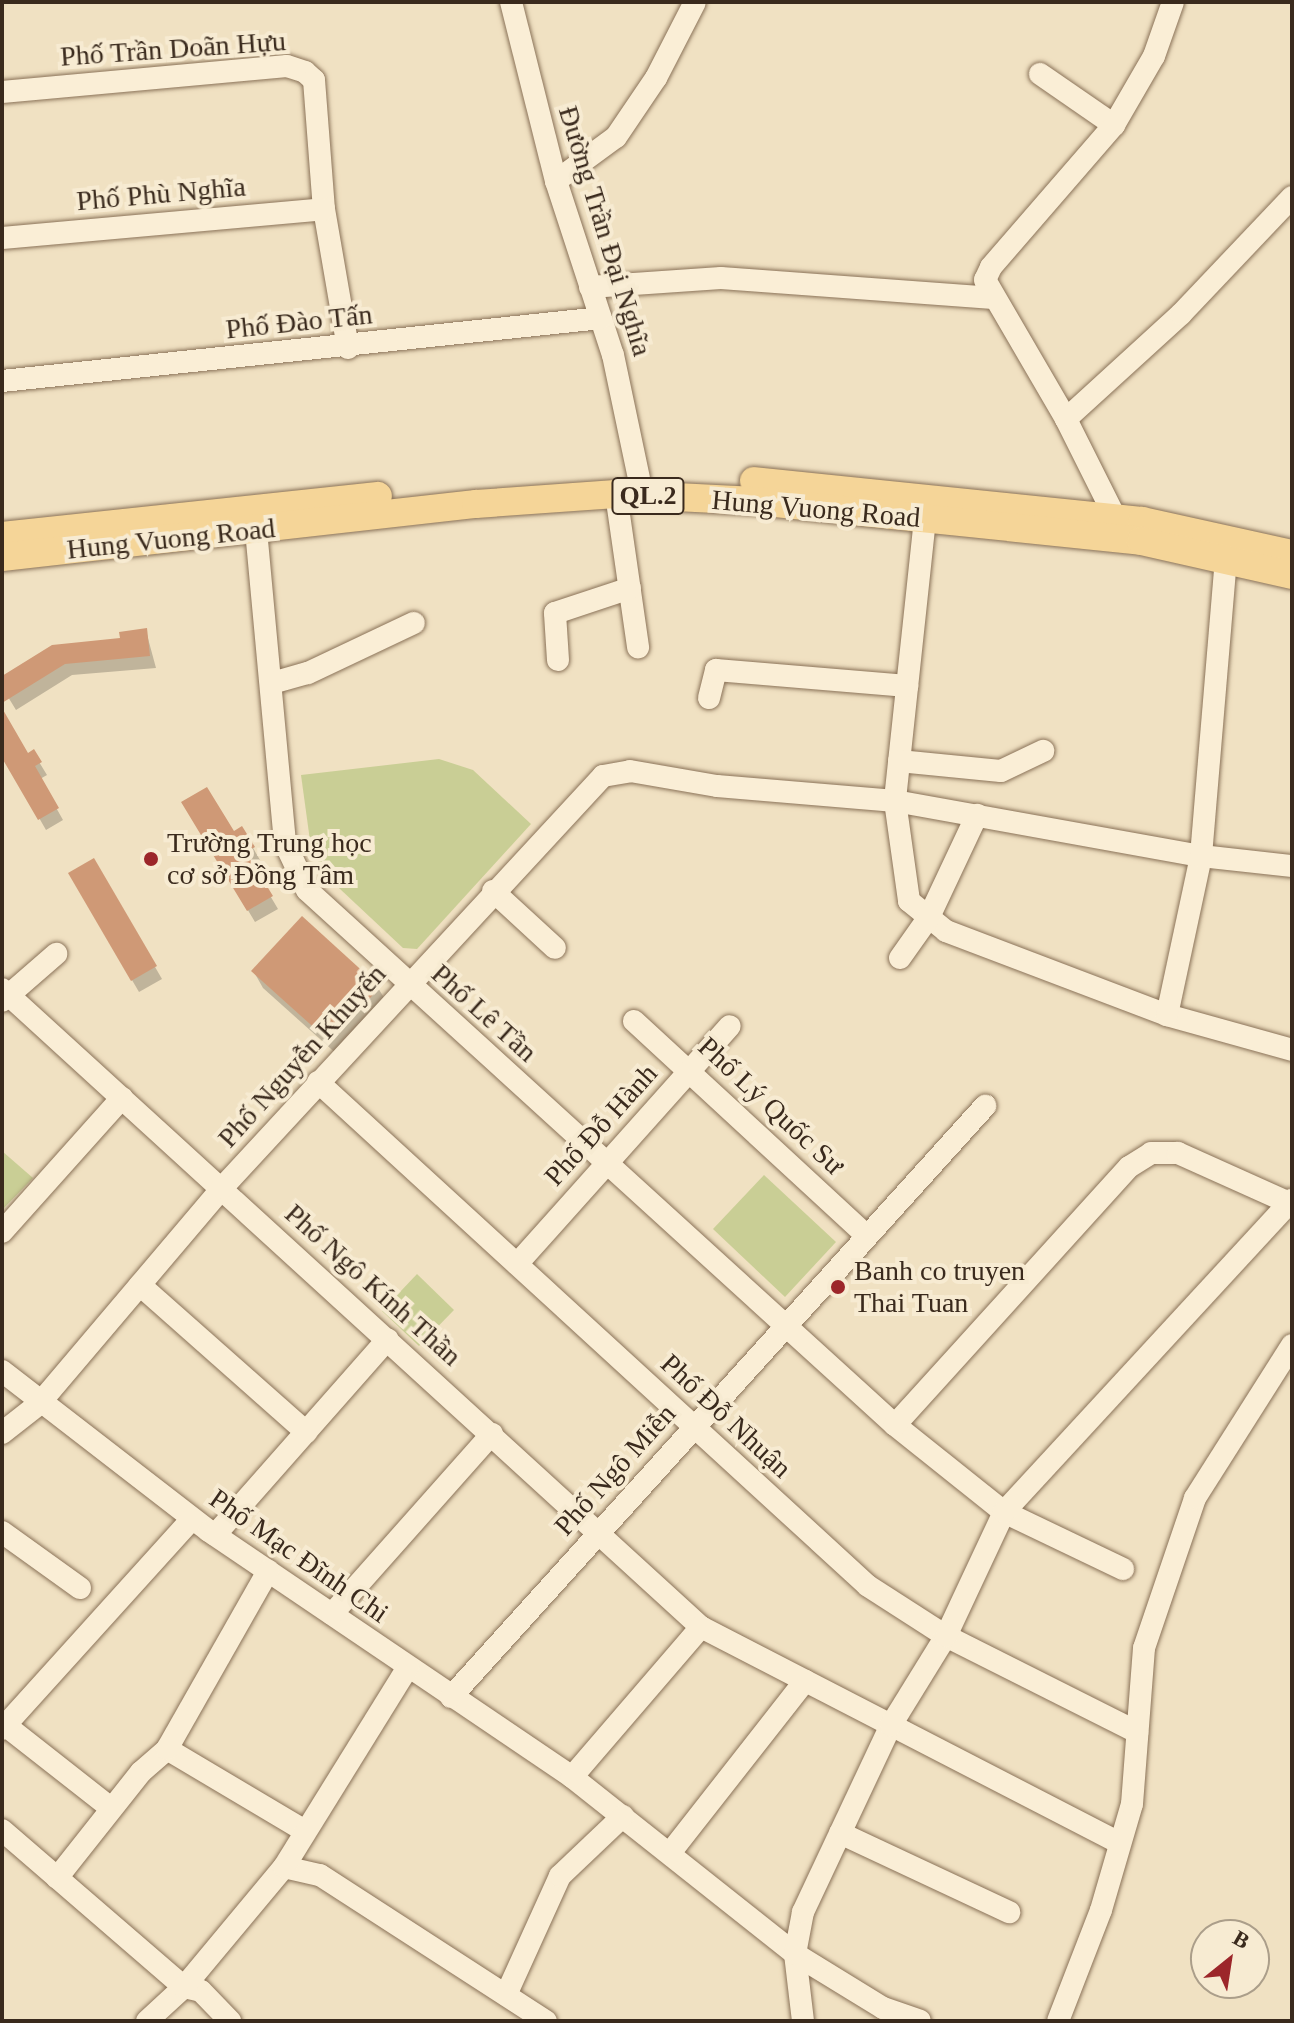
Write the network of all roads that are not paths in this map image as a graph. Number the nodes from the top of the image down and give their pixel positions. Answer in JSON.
{"nodes":[{"id":1,"x":511,"y":2,"type":"edge"},
{"id":2,"x":695,"y":2,"type":"edge"},
{"id":3,"x":1173,"y":2,"type":"edge"},
{"id":4,"x":1040,"y":74,"type":"dead end"},
{"id":5,"x":2,"y":92,"type":"edge"},
{"id":6,"x":1114,"y":125,"type":"junction"},
{"id":7,"x":556,"y":181,"type":"junction"},
{"id":8,"x":1292,"y":197,"type":"edge"},
{"id":9,"x":324,"y":209,"type":"junction"},
{"id":10,"x":2,"y":238,"type":"edge"},
{"id":11,"x":590,"y":287,"type":"junction"},
{"id":12,"x":993,"y":298,"type":"junction"},
{"id":13,"x":601,"y":318,"type":"junction"},
{"id":14,"x":348,"y":348,"type":"junction"},
{"id":15,"x":2,"y":381,"type":"edge"},
{"id":16,"x":1066,"y":419,"type":"junction"},
{"id":17,"x":633,"y":489,"type":"junction"},
{"id":18,"x":925,"y":519,"type":"junction"},
{"id":19,"x":1116,"y":519,"type":"junction"},
{"id":20,"x":256,"y":530,"type":"junction"},
{"id":21,"x":2,"y":536,"type":"edge"},
{"id":22,"x":1292,"y":554,"type":"edge"},
{"id":23,"x":2,"y":557,"type":"edge"},
{"id":24,"x":1226,"y":560,"type":"junction"},
{"id":25,"x":1292,"y":575,"type":"edge"},
{"id":26,"x":630,"y":588,"type":"junction"},
{"id":27,"x":414,"y":623,"type":"dead end"},
{"id":28,"x":638,"y":647,"type":"dead end"},
{"id":29,"x":558,"y":660,"type":"dead end"},
{"id":30,"x":272,"y":683,"type":"junction"},
{"id":31,"x":907,"y":686,"type":"junction"},
{"id":32,"x":709,"y":698,"type":"dead end"},
{"id":33,"x":1043,"y":751,"type":"dead end"},
{"id":34,"x":899,"y":761,"type":"junction"},
{"id":35,"x":895,"y":801,"type":"junction"},
{"id":36,"x":977,"y":815,"type":"junction"},
{"id":37,"x":1201,"y":856,"type":"junction"},
{"id":38,"x":1292,"y":866,"type":"edge"},
{"id":39,"x":493,"y":891,"type":"junction"},
{"id":40,"x":929,"y":917,"type":"junction"},
{"id":41,"x":555,"y":948,"type":"dead end"},
{"id":42,"x":56,"y":954,"type":"dead end"},
{"id":43,"x":900,"y":958,"type":"dead end"},
{"id":44,"x":408,"y":984,"type":"junction"},
{"id":45,"x":5,"y":996,"type":"edge"},
{"id":46,"x":1167,"y":1015,"type":"junction"},
{"id":47,"x":634,"y":1021,"type":"dead end"},
{"id":48,"x":730,"y":1026,"type":"dead end"},
{"id":49,"x":1292,"y":1050,"type":"edge"},
{"id":50,"x":689,"y":1072,"type":"junction"},
{"id":51,"x":318,"y":1082,"type":"junction"},
{"id":52,"x":122,"y":1098,"type":"junction"},
{"id":53,"x":985,"y":1106,"type":"dead end"},
{"id":54,"x":606,"y":1164,"type":"junction"},
{"id":55,"x":222,"y":1188,"type":"junction"},
{"id":56,"x":1290,"y":1201,"type":"edge"},
{"id":57,"x":2,"y":1232,"type":"edge"},
{"id":58,"x":867,"y":1236,"type":"junction"},
{"id":59,"x":517,"y":1264,"type":"junction"},
{"id":60,"x":140,"y":1285,"type":"junction"},
{"id":61,"x":785,"y":1326,"type":"junction"},
{"id":62,"x":388,"y":1339,"type":"junction"},
{"id":63,"x":1292,"y":1345,"type":"edge"},
{"id":64,"x":2,"y":1371,"type":"edge"},
{"id":65,"x":39,"y":1404,"type":"junction"},
{"id":66,"x":895,"y":1425,"type":"junction"},
{"id":67,"x":694,"y":1427,"type":"junction"},
{"id":68,"x":306,"y":1432,"type":"junction"},
{"id":69,"x":2,"y":1433,"type":"edge"},
{"id":70,"x":492,"y":1434,"type":"junction"},
{"id":71,"x":1004,"y":1512,"type":"junction"},
{"id":72,"x":192,"y":1519,"type":"junction"},
{"id":73,"x":600,"y":1531,"type":"junction"},
{"id":74,"x":2,"y":1532,"type":"edge"},
{"id":75,"x":215,"y":1535,"type":"junction"},
{"id":76,"x":1123,"y":1569,"type":"dead end"},
{"id":77,"x":268,"y":1571,"type":"junction"},
{"id":78,"x":80,"y":1588,"type":"dead end"},
{"id":79,"x":332,"y":1614,"type":"junction"},
{"id":80,"x":701,"y":1627,"type":"junction"},
{"id":81,"x":946,"y":1636,"type":"junction"},
{"id":82,"x":408,"y":1667,"type":"junction"},
{"id":83,"x":805,"y":1681,"type":"junction"},
{"id":84,"x":451,"y":1697,"type":"junction"},
{"id":85,"x":891,"y":1725,"type":"junction"},
{"id":86,"x":4,"y":1727,"type":"edge"},
{"id":87,"x":1137,"y":1732,"type":"junction"},
{"id":88,"x":167,"y":1749,"type":"junction"},
{"id":89,"x":572,"y":1777,"type":"junction"},
{"id":90,"x":111,"y":1808,"type":"junction"},
{"id":91,"x":623,"y":1816,"type":"junction"},
{"id":92,"x":2,"y":1830,"type":"edge"},
{"id":93,"x":305,"y":1831,"type":"junction"},
{"id":94,"x":840,"y":1833,"type":"junction"},
{"id":95,"x":1120,"y":1843,"type":"junction"},
{"id":96,"x":670,"y":1853,"type":"junction"},
{"id":97,"x":284,"y":1867,"type":"junction"},
{"id":98,"x":57,"y":1878,"type":"junction"},
{"id":99,"x":1009,"y":1912,"type":"dead end"},
{"id":100,"x":795,"y":1954,"type":"junction"},
{"id":101,"x":184,"y":1987,"type":"junction"},
{"id":102,"x":506,"y":1995,"type":"junction"},
{"id":103,"x":147,"y":2021,"type":"edge"},
{"id":104,"x":230,"y":2021,"type":"edge"},
{"id":105,"x":546,"y":2021,"type":"edge"},
{"id":106,"x":803,"y":2021,"type":"edge"},
{"id":107,"x":920,"y":2021,"type":"edge"},
{"id":108,"x":1058,"y":2021,"type":"edge"}],
"edges":[{"from":1,"to":7,"type":"street","name":"Đường Trần Đại Nghĩa"},
{"from":2,"to":7,"type":"street"},
{"from":3,"to":6,"type":"street"},
{"from":4,"to":6,"type":"street"},
{"from":5,"to":9,"type":"street","name":"Phố Trần Doãn Hựu"},
{"from":6,"to":12,"type":"street"},
{"from":7,"to":11,"type":"street","name":"Đường Trần Đại Nghĩa"},
{"from":8,"to":16,"type":"street"},
{"from":9,"to":10,"type":"street","name":"Phố Phù Nghĩa"},
{"from":9,"to":14,"type":"street","name":"Phố Trần Doãn Hựu"},
{"from":11,"to":12,"type":"street"},
{"from":11,"to":13,"type":"street","name":"Đường Trần Đại Nghĩa"},
{"from":12,"to":16,"type":"street"},
{"from":13,"to":14,"type":"street","name":"Phố Đào Tấn"},
{"from":13,"to":17,"type":"street","name":"Đường Trần Đại Nghĩa"},
{"from":14,"to":15,"type":"street","name":"Phố Đào Tấn"},
{"from":16,"to":19,"type":"street"},
{"from":17,"to":18,"type":"main road","name":"Hung Vuong Road","number":"QL.2"},
{"from":17,"to":19,"type":"main road","name":"Hung Vuong Road","number":"QL.2"},
{"from":17,"to":20,"type":"main road","name":"Hung Vuong Road","number":"QL.2"},
{"from":17,"to":21,"type":"main road","name":"Hung Vuong Road","number":"QL.2"},
{"from":17,"to":26,"type":"street","name":"Đường Trần Đại Nghĩa"},
{"from":18,"to":24,"type":"main road","name":"Hung Vuong Road","number":"QL.2"},
{"from":18,"to":31,"type":"street"},
{"from":19,"to":22,"type":"main road","name":"Hung Vuong Road","number":"QL.2"},
{"from":20,"to":23,"type":"main road","name":"Hung Vuong Road","number":"QL.2"},
{"from":20,"to":30,"type":"street","name":"Phố Lê Tần"},
{"from":24,"to":25,"type":"main road","name":"Hung Vuong Road","number":"QL.2"},
{"from":24,"to":37,"type":"street"},
{"from":26,"to":28,"type":"street","name":"Đường Trần Đại Nghĩa"},
{"from":26,"to":29,"type":"street"},
{"from":27,"to":30,"type":"street"},
{"from":30,"to":44,"type":"street","name":"Phố Lê Tần"},
{"from":31,"to":32,"type":"street"},
{"from":31,"to":34,"type":"street"},
{"from":33,"to":34,"type":"street"},
{"from":34,"to":35,"type":"street"},
{"from":35,"to":36,"type":"street","name":"Phố Nguyễn Khuyến"},
{"from":35,"to":39,"type":"street","name":"Phố Nguyễn Khuyến"},
{"from":35,"to":40,"type":"street"},
{"from":36,"to":37,"type":"street","name":"Phố Nguyễn Khuyến"},
{"from":36,"to":40,"type":"street"},
{"from":37,"to":38,"type":"street","name":"Phố Nguyễn Khuyến"},
{"from":37,"to":46,"type":"street"},
{"from":39,"to":41,"type":"street"},
{"from":39,"to":44,"type":"street","name":"Phố Nguyễn Khuyến"},
{"from":40,"to":43,"type":"street"},
{"from":40,"to":46,"type":"street"},
{"from":42,"to":45,"type":"street"},
{"from":44,"to":51,"type":"street","name":"Phố Nguyễn Khuyến"},
{"from":44,"to":54,"type":"street","name":"Phố Lê Tần"},
{"from":45,"to":52,"type":"street","name":"Phố Ngô Kính Thần"},
{"from":46,"to":49,"type":"street"},
{"from":47,"to":50,"type":"street","name":"Phố Lý Quốc Sư"},
{"from":48,"to":50,"type":"street","name":"Phố Đỗ Hành"},
{"from":50,"to":54,"type":"street","name":"Phố Đỗ Hành"},
{"from":50,"to":58,"type":"street","name":"Phố Lý Quốc Sư"},
{"from":51,"to":55,"type":"street","name":"Phố Nguyễn Khuyến"},
{"from":51,"to":59,"type":"street","name":"Phố Đỗ Nhuận"},
{"from":52,"to":55,"type":"street","name":"Phố Ngô Kính Thần"},
{"from":52,"to":57,"type":"street"},
{"from":53,"to":58,"type":"street","name":"Phố Ngô Miễn"},
{"from":54,"to":59,"type":"street","name":"Phố Đỗ Hành"},
{"from":54,"to":61,"type":"street","name":"Phố Lê Tần"},
{"from":55,"to":60,"type":"street","name":"Phố Nguyễn Khuyến"},
{"from":55,"to":62,"type":"street","name":"Phố Ngô Kính Thần"},
{"from":56,"to":66,"type":"street"},
{"from":56,"to":71,"type":"street"},
{"from":58,"to":61,"type":"street","name":"Phố Ngô Miễn"},
{"from":59,"to":67,"type":"street","name":"Phố Đỗ Nhuận"},
{"from":60,"to":65,"type":"street","name":"Phố Nguyễn Khuyến"},
{"from":60,"to":68,"type":"street"},
{"from":61,"to":66,"type":"street","name":"Phố Lê Tần"},
{"from":61,"to":67,"type":"street","name":"Phố Ngô Miễn"},
{"from":62,"to":68,"type":"street"},
{"from":62,"to":70,"type":"street","name":"Phố Ngô Kính Thần"},
{"from":63,"to":87,"type":"street"},
{"from":64,"to":65,"type":"street","name":"Phố Mạc Đĩnh Chi"},
{"from":65,"to":69,"type":"street","name":"Phố Nguyễn Khuyến"},
{"from":65,"to":72,"type":"street","name":"Phố Mạc Đĩnh Chi"},
{"from":66,"to":71,"type":"street","name":"Phố Lê Tần"},
{"from":67,"to":73,"type":"street","name":"Phố Ngô Miễn"},
{"from":67,"to":81,"type":"street","name":"Phố Đỗ Nhuận"},
{"from":68,"to":75,"type":"street"},
{"from":70,"to":73,"type":"street","name":"Phố Ngô Kính Thần"},
{"from":70,"to":79,"type":"street"},
{"from":71,"to":76,"type":"street","name":"Phố Lê Tần"},
{"from":71,"to":81,"type":"street"},
{"from":72,"to":75,"type":"street","name":"Phố Mạc Đĩnh Chi"},
{"from":72,"to":86,"type":"street"},
{"from":73,"to":80,"type":"street","name":"Phố Ngô Kính Thần"},
{"from":73,"to":84,"type":"street","name":"Phố Ngô Miễn"},
{"from":74,"to":78,"type":"street"},
{"from":75,"to":77,"type":"street","name":"Phố Mạc Đĩnh Chi"},
{"from":77,"to":79,"type":"street","name":"Phố Mạc Đĩnh Chi"},
{"from":77,"to":88,"type":"street"},
{"from":79,"to":82,"type":"street","name":"Phố Mạc Đĩnh Chi"},
{"from":80,"to":83,"type":"street","name":"Phố Ngô Kính Thần"},
{"from":80,"to":89,"type":"street"},
{"from":81,"to":85,"type":"street"},
{"from":81,"to":87,"type":"street","name":"Phố Đỗ Nhuận"},
{"from":82,"to":84,"type":"street","name":"Phố Mạc Đĩnh Chi"},
{"from":82,"to":93,"type":"street"},
{"from":83,"to":85,"type":"street","name":"Phố Ngô Kính Thần"},
{"from":83,"to":96,"type":"street"},
{"from":84,"to":89,"type":"street","name":"Phố Mạc Đĩnh Chi"},
{"from":85,"to":94,"type":"street"},
{"from":85,"to":95,"type":"street","name":"Phố Ngô Kính Thần"},
{"from":86,"to":90,"type":"street"},
{"from":87,"to":95,"type":"street"},
{"from":88,"to":90,"type":"street"},
{"from":88,"to":93,"type":"street"},
{"from":89,"to":91,"type":"street","name":"Phố Mạc Đĩnh Chi"},
{"from":90,"to":98,"type":"street"},
{"from":91,"to":96,"type":"street","name":"Phố Mạc Đĩnh Chi"},
{"from":91,"to":102,"type":"street"},
{"from":92,"to":98,"type":"street"},
{"from":93,"to":97,"type":"street"},
{"from":94,"to":99,"type":"street"},
{"from":94,"to":100,"type":"street"},
{"from":95,"to":108,"type":"street"},
{"from":96,"to":100,"type":"street","name":"Phố Mạc Đĩnh Chi"},
{"from":97,"to":101,"type":"street"},
{"from":97,"to":102,"type":"street"},
{"from":98,"to":101,"type":"street"},
{"from":100,"to":106,"type":"street"},
{"from":100,"to":107,"type":"street"},
{"from":101,"to":103,"type":"street"},
{"from":101,"to":104,"type":"street"},
{"from":102,"to":105,"type":"street"}]}
